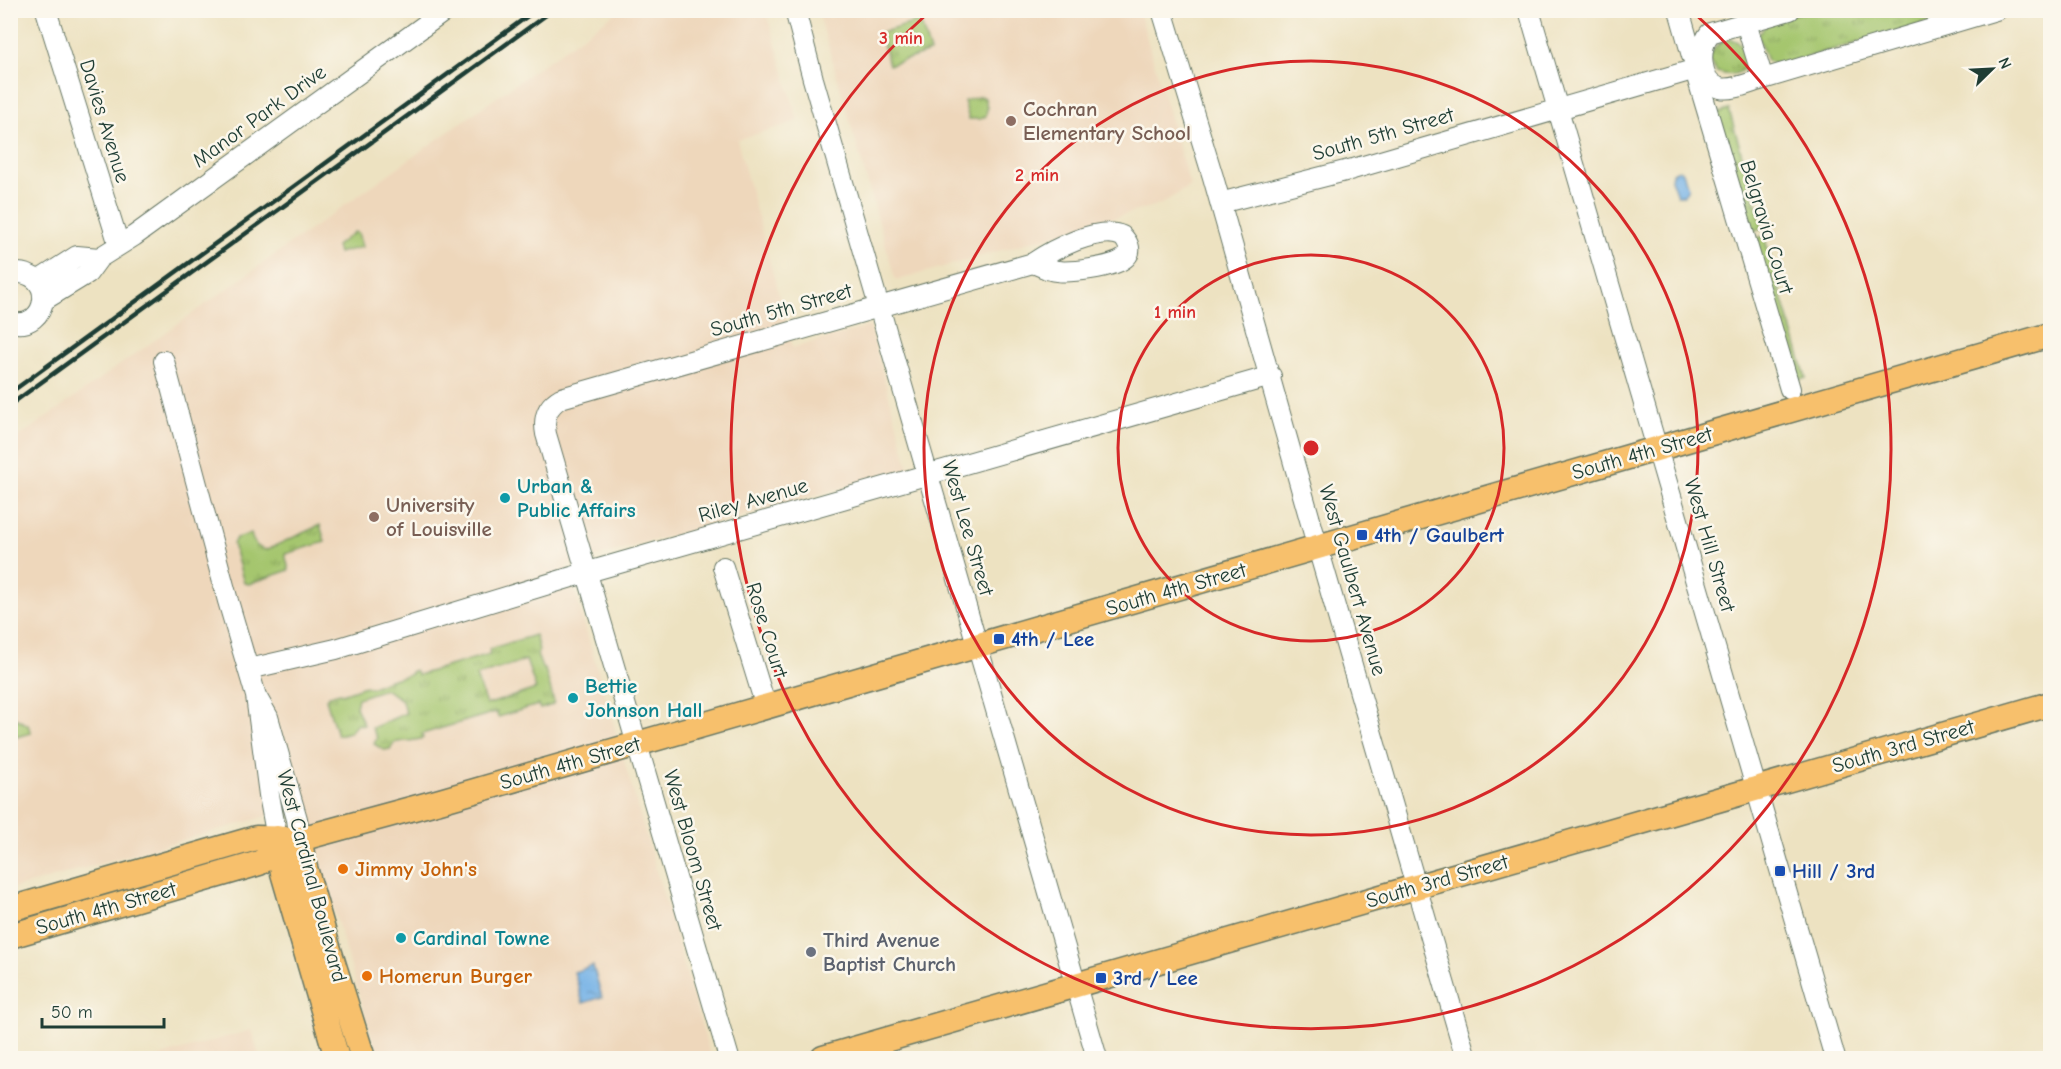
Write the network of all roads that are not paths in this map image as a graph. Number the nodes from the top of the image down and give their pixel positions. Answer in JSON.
{"nodes":[{"id":1,"x":46,"y":10,"type":"edge"},
{"id":2,"x":446,"y":10,"type":"edge"},
{"id":3,"x":795,"y":10,"type":"edge"},
{"id":4,"x":1162,"y":10,"type":"edge"},
{"id":5,"x":1528,"y":10,"type":"edge"},
{"id":6,"x":1679,"y":10,"type":"edge"},
{"id":7,"x":1790,"y":10,"type":"edge"},
{"id":8,"x":1996,"y":10,"type":"edge"},
{"id":9,"x":1746,"y":23,"type":"junction"},
{"id":10,"x":1698,"y":68,"type":"junction"},
{"id":11,"x":1763,"y":79,"type":"junction"},
{"id":12,"x":1558,"y":110,"type":"junction"},
{"id":13,"x":1220,"y":203,"type":"junction"},
{"id":14,"x":119,"y":245,"type":"junction"},
{"id":15,"x":99,"y":258,"type":"junction"},
{"id":16,"x":1034,"y":262,"type":"dead end"},
{"id":17,"x":10,"y":273,"type":"edge"},
{"id":18,"x":38,"y":281,"type":"junction"},
{"id":19,"x":44,"y":300,"type":"junction"},
{"id":20,"x":879,"y":306,"type":"junction"},
{"id":21,"x":10,"y":322,"type":"edge"},
{"id":22,"x":2050,"y":335,"type":"edge"},
{"id":23,"x":164,"y":361,"type":"dead end"},
{"id":24,"x":1271,"y":376,"type":"junction"},
{"id":25,"x":1790,"y":389,"type":"dead end"},
{"id":26,"x":547,"y":412,"type":"joint"},
{"id":27,"x":1657,"y":449,"type":"junction"},
{"id":28,"x":927,"y":475,"type":"junction"},
{"id":29,"x":1318,"y":548,"type":"junction"},
{"id":30,"x":723,"y":567,"type":"dead end"},
{"id":31,"x":588,"y":573,"type":"junction"},
{"id":32,"x":977,"y":646,"type":"junction"},
{"id":33,"x":249,"y":669,"type":"junction"},
{"id":34,"x":2050,"y":704,"type":"edge"},
{"id":35,"x":766,"y":707,"type":"junction"},
{"id":36,"x":637,"y":744,"type":"junction"},
{"id":37,"x":1756,"y":788,"type":"junction"},
{"id":38,"x":285,"y":843,"type":"junction"},
{"id":39,"x":1416,"y":887,"type":"junction"},
{"id":40,"x":10,"y":909,"type":"edge"},
{"id":41,"x":10,"y":936,"type":"edge"},
{"id":42,"x":1076,"y":985,"type":"junction"},
{"id":43,"x":337,"y":1059,"type":"edge"},
{"id":44,"x":363,"y":1059,"type":"edge"},
{"id":45,"x":729,"y":1059,"type":"edge"},
{"id":46,"x":823,"y":1059,"type":"edge"},
{"id":47,"x":1097,"y":1059,"type":"edge"},
{"id":48,"x":1466,"y":1059,"type":"edge"},
{"id":49,"x":1835,"y":1059,"type":"edge"}],
"edges":[{"from":1,"to":14,"type":"street","name":"Davies Avenue"},
{"from":2,"to":14,"type":"street","name":"Manor Park Drive"},
{"from":3,"to":20,"type":"street","name":"West Lee Street"},
{"from":4,"to":13,"type":"street","name":"West Gaulbert Avenue"},
{"from":5,"to":12,"type":"street","name":"West Hill Street"},
{"from":6,"to":10,"type":"street","name":"Belgravia Court"},
{"from":7,"to":9,"type":"street"},
{"from":8,"to":11,"type":"street"},
{"from":9,"to":10,"type":"street"},
{"from":9,"to":11,"type":"street"},
{"from":10,"to":11,"type":"street"},
{"from":10,"to":12,"type":"street","name":"South 5th Street"},
{"from":10,"to":25,"type":"street","name":"Belgravia Court"},
{"from":12,"to":13,"type":"street","name":"South 5th Street"},
{"from":12,"to":27,"type":"street","name":"West Hill Street"},
{"from":13,"to":24,"type":"street","name":"West Gaulbert Avenue"},
{"from":14,"to":15,"type":"street","name":"Manor Park Drive"},
{"from":15,"to":18,"type":"street","name":"Manor Park Drive"},
{"from":15,"to":19,"type":"street","name":"Manor Park Drive"},
{"from":16,"to":20,"type":"street","name":"South 5th Street"},
{"from":17,"to":18,"type":"street"},
{"from":18,"to":19,"type":"street"},
{"from":19,"to":21,"type":"street","name":"Manor Park Drive"},
{"from":20,"to":26,"type":"street","name":"South 5th Street"},
{"from":20,"to":28,"type":"street","name":"West Lee Street"},
{"from":22,"to":27,"type":"main road","name":"South 4th Street"},
{"from":23,"to":33,"type":"street","name":"West Cardinal Boulevard"},
{"from":24,"to":28,"type":"street","name":"Riley Avenue"},
{"from":24,"to":29,"type":"street","name":"West Gaulbert Avenue"},
{"from":26,"to":31,"type":"street","name":"West Bloom Street"},
{"from":27,"to":29,"type":"main road","name":"South 4th Street"},
{"from":27,"to":37,"type":"street","name":"West Hill Street"},
{"from":28,"to":31,"type":"street","name":"Riley Avenue"},
{"from":28,"to":32,"type":"street","name":"West Lee Street"},
{"from":29,"to":32,"type":"main road","name":"South 4th Street"},
{"from":29,"to":39,"type":"street","name":"West Gaulbert Avenue"},
{"from":30,"to":35,"type":"street","name":"Rose Court"},
{"from":31,"to":33,"type":"street","name":"Riley Avenue"},
{"from":31,"to":36,"type":"street","name":"West Bloom Street"},
{"from":32,"to":35,"type":"main road","name":"South 4th Street"},
{"from":32,"to":42,"type":"street","name":"West Lee Street"},
{"from":33,"to":38,"type":"street","name":"West Cardinal Boulevard"},
{"from":34,"to":37,"type":"main road","name":"South 3rd Street"},
{"from":35,"to":36,"type":"main road","name":"South 4th Street"},
{"from":36,"to":38,"type":"main road","name":"South 4th Street"},
{"from":36,"to":45,"type":"street","name":"West Bloom Street"},
{"from":37,"to":39,"type":"main road","name":"South 3rd Street"},
{"from":37,"to":49,"type":"street","name":"West Hill Street"},
{"from":38,"to":40,"type":"main road","name":"South 4th Street"},
{"from":38,"to":41,"type":"main road","name":"South 4th Street"},
{"from":38,"to":43,"type":"main road","name":"West Cardinal Boulevard"},
{"from":38,"to":44,"type":"main road","name":"West Cardinal Boulevard"},
{"from":39,"to":42,"type":"main road","name":"South 3rd Street"},
{"from":39,"to":48,"type":"street","name":"West Gaulbert Avenue"},
{"from":42,"to":46,"type":"main road","name":"South 3rd Street"},
{"from":42,"to":47,"type":"street","name":"West Lee Street"}]}
